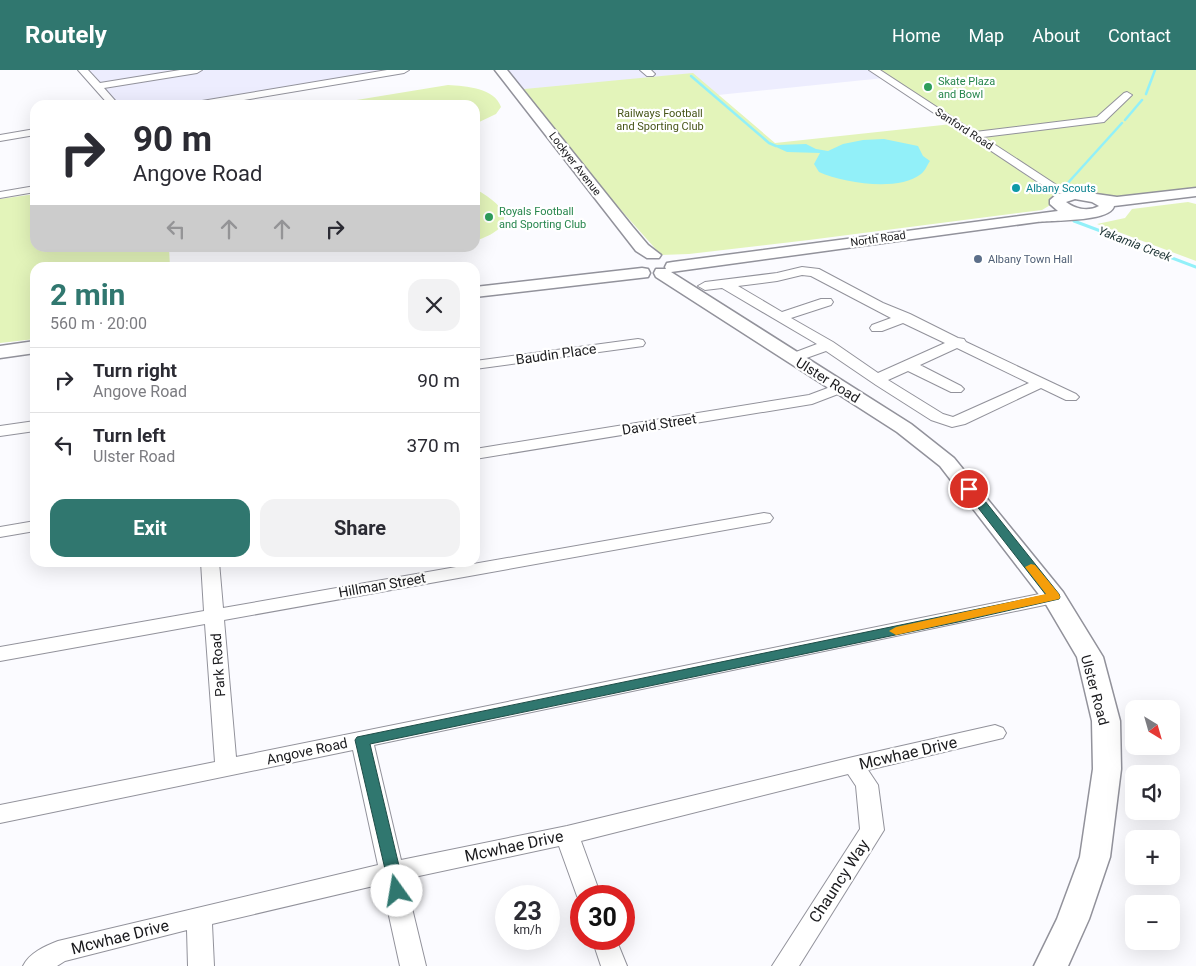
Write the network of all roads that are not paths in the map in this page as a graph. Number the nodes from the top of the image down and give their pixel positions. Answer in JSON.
{"nodes":[{"id":1,"x":84,"y":70,"type":"edge"},
{"id":2,"x":197,"y":70,"type":"edge"},
{"id":3,"x":404,"y":70,"type":"edge"},
{"id":4,"x":495,"y":70,"type":"edge"},
{"id":5,"x":501,"y":70,"type":"edge"},
{"id":6,"x":874,"y":70,"type":"edge"},
{"id":7,"x":98,"y":86,"type":"junction"},
{"id":8,"x":1127,"y":95,"type":"dead end"},
{"id":9,"x":110,"y":100,"type":"edge"},
{"id":10,"x":226,"y":100,"type":"edge"},
{"id":11,"x":30,"y":133,"type":"edge"},
{"id":12,"x":973,"y":134,"type":"junction"},
{"id":13,"x":0,"y":138,"type":"edge"},
{"id":14,"x":30,"y":191,"type":"edge"},
{"id":15,"x":1196,"y":192,"type":"edge"},
{"id":16,"x":0,"y":195,"type":"edge"},
{"id":17,"x":1057,"y":197,"type":"junction"},
{"id":18,"x":1196,"y":197,"type":"edge"},
{"id":19,"x":1103,"y":205,"type":"junction"},
{"id":20,"x":1084,"y":213,"type":"junction"},
{"id":21,"x":651,"y":264,"type":"junction"},
{"id":22,"x":725,"y":284,"type":"junction"},
{"id":23,"x":705,"y":286,"type":"dead end"},
{"id":24,"x":480,"y":291,"type":"edge"},
{"id":25,"x":826,"y":302,"type":"dead end"},
{"id":26,"x":779,"y":317,"type":"junction"},
{"id":27,"x":904,"y":317,"type":"junction"},
{"id":28,"x":877,"y":328,"type":"dead end"},
{"id":29,"x":958,"y":342,"type":"junction"},
{"id":30,"x":638,"y":343,"type":"dead end"},
{"id":31,"x":828,"y":345,"type":"junction"},
{"id":32,"x":30,"y":348,"type":"edge"},
{"id":33,"x":0,"y":352,"type":"edge"},
{"id":34,"x":793,"y":358,"type":"junction"},
{"id":35,"x":480,"y":364,"type":"edge"},
{"id":36,"x":908,"y":365,"type":"junction"},
{"id":37,"x":877,"y":379,"type":"junction"},
{"id":38,"x":1042,"y":382,"type":"junction"},
{"id":39,"x":841,"y":388,"type":"junction"},
{"id":40,"x":956,"y":389,"type":"dead end"},
{"id":41,"x":1071,"y":396,"type":"dead end"},
{"id":42,"x":30,"y":427,"type":"edge"},
{"id":43,"x":0,"y":431,"type":"edge"},
{"id":44,"x":480,"y":453,"type":"edge"},
{"id":45,"x":764,"y":518,"type":"dead end"},
{"id":46,"x":30,"y":527,"type":"edge"},
{"id":47,"x":0,"y":532,"type":"edge"},
{"id":48,"x":210,"y":567,"type":"edge"},
{"id":49,"x":1054,"y":597,"type":"junction"},
{"id":50,"x":215,"y":615,"type":"junction"},
{"id":51,"x":0,"y":654,"type":"edge"},
{"id":52,"x":995,"y":733,"type":"dead end"},
{"id":53,"x":362,"y":740,"type":"junction"},
{"id":54,"x":853,"y":765,"type":"junction"},
{"id":55,"x":226,"y":768,"type":"junction"},
{"id":56,"x":0,"y":814,"type":"edge"},
{"id":57,"x":567,"y":836,"type":"junction"},
{"id":58,"x":392,"y":872,"type":"junction"},
{"id":59,"x":585,"y":885,"type":"edge"},
{"id":60,"x":199,"y":917,"type":"junction"},
{"id":61,"x":608,"y":950,"type":"edge"},
{"id":62,"x":36,"y":966,"type":"edge"},
{"id":63,"x":201,"y":966,"type":"edge"},
{"id":64,"x":413,"y":966,"type":"edge"},
{"id":65,"x":614,"y":966,"type":"edge"},
{"id":66,"x":784,"y":966,"type":"edge"},
{"id":67,"x":1051,"y":966,"type":"edge"}],
"edges":[{"from":1,"to":7,"type":"street"},
{"from":2,"to":7,"type":"street"},
{"from":3,"to":10,"type":"street"},
{"from":4,"to":21,"type":"main road","name":"Lockyer Avenue"},
{"from":5,"to":21,"type":"main road","name":"Lockyer Avenue"},
{"from":6,"to":12,"type":"street","name":"Sanford Road"},
{"from":7,"to":9,"type":"street"},
{"from":8,"to":12,"type":"street"},
{"from":11,"to":13,"type":"street"},
{"from":12,"to":17,"type":"street","name":"Sanford Road"},
{"from":14,"to":16,"type":"street"},
{"from":15,"to":19,"type":"main road"},
{"from":17,"to":19,"type":"main road","name":"North Road"},
{"from":17,"to":20,"type":"main road"},
{"from":17,"to":21,"type":"main road","name":"North Road"},
{"from":18,"to":19,"type":"main road"},
{"from":19,"to":20,"type":"main road","name":"North Road"},
{"from":20,"to":21,"type":"main road","name":"North Road"},
{"from":21,"to":24,"type":"main road","name":"North Road"},
{"from":21,"to":34,"type":"main road","name":"Ulster Road"},
{"from":22,"to":23,"type":"street"},
{"from":22,"to":26,"type":"street"},
{"from":22,"to":27,"type":"street"},
{"from":25,"to":26,"type":"street"},
{"from":26,"to":31,"type":"street"},
{"from":27,"to":28,"type":"street"},
{"from":27,"to":29,"type":"street"},
{"from":29,"to":36,"type":"street"},
{"from":29,"to":38,"type":"street"},
{"from":30,"to":35,"type":"street","name":"Baudin Place"},
{"from":31,"to":34,"type":"street"},
{"from":31,"to":37,"type":"street"},
{"from":32,"to":33,"type":"main road"},
{"from":34,"to":39,"type":"main road","name":"Ulster Road"},
{"from":36,"to":37,"type":"street"},
{"from":36,"to":40,"type":"street"},
{"from":37,"to":38,"type":"street"},
{"from":38,"to":41,"type":"street"},
{"from":39,"to":44,"type":"street","name":"David Street"},
{"from":39,"to":49,"type":"main road","name":"Ulster Road"},
{"from":42,"to":43,"type":"street"},
{"from":45,"to":50,"type":"street","name":"Hillman Street"},
{"from":46,"to":47,"type":"street"},
{"from":48,"to":50,"type":"street","name":"Park Road"},
{"from":49,"to":53,"type":"street","name":"Angove Road"},
{"from":49,"to":67,"type":"main road","name":"Ulster Road"},
{"from":50,"to":51,"type":"street","name":"Hillman Street"},
{"from":50,"to":55,"type":"street","name":"Park Road"},
{"from":52,"to":54,"type":"street","name":"Mcwhae Drive"},
{"from":53,"to":55,"type":"street","name":"Angove Road"},
{"from":53,"to":58,"type":"street"},
{"from":54,"to":57,"type":"street","name":"Mcwhae Drive"},
{"from":54,"to":66,"type":"street","name":"Chauncy Way"},
{"from":55,"to":56,"type":"street","name":"Angove Road"},
{"from":57,"to":58,"type":"street","name":"Mcwhae Drive"},
{"from":57,"to":59,"type":"street"},
{"from":58,"to":60,"type":"street","name":"Mcwhae Drive"},
{"from":58,"to":64,"type":"street"},
{"from":60,"to":62,"type":"street","name":"Mcwhae Drive"},
{"from":60,"to":63,"type":"street"},
{"from":61,"to":65,"type":"street"}]}
